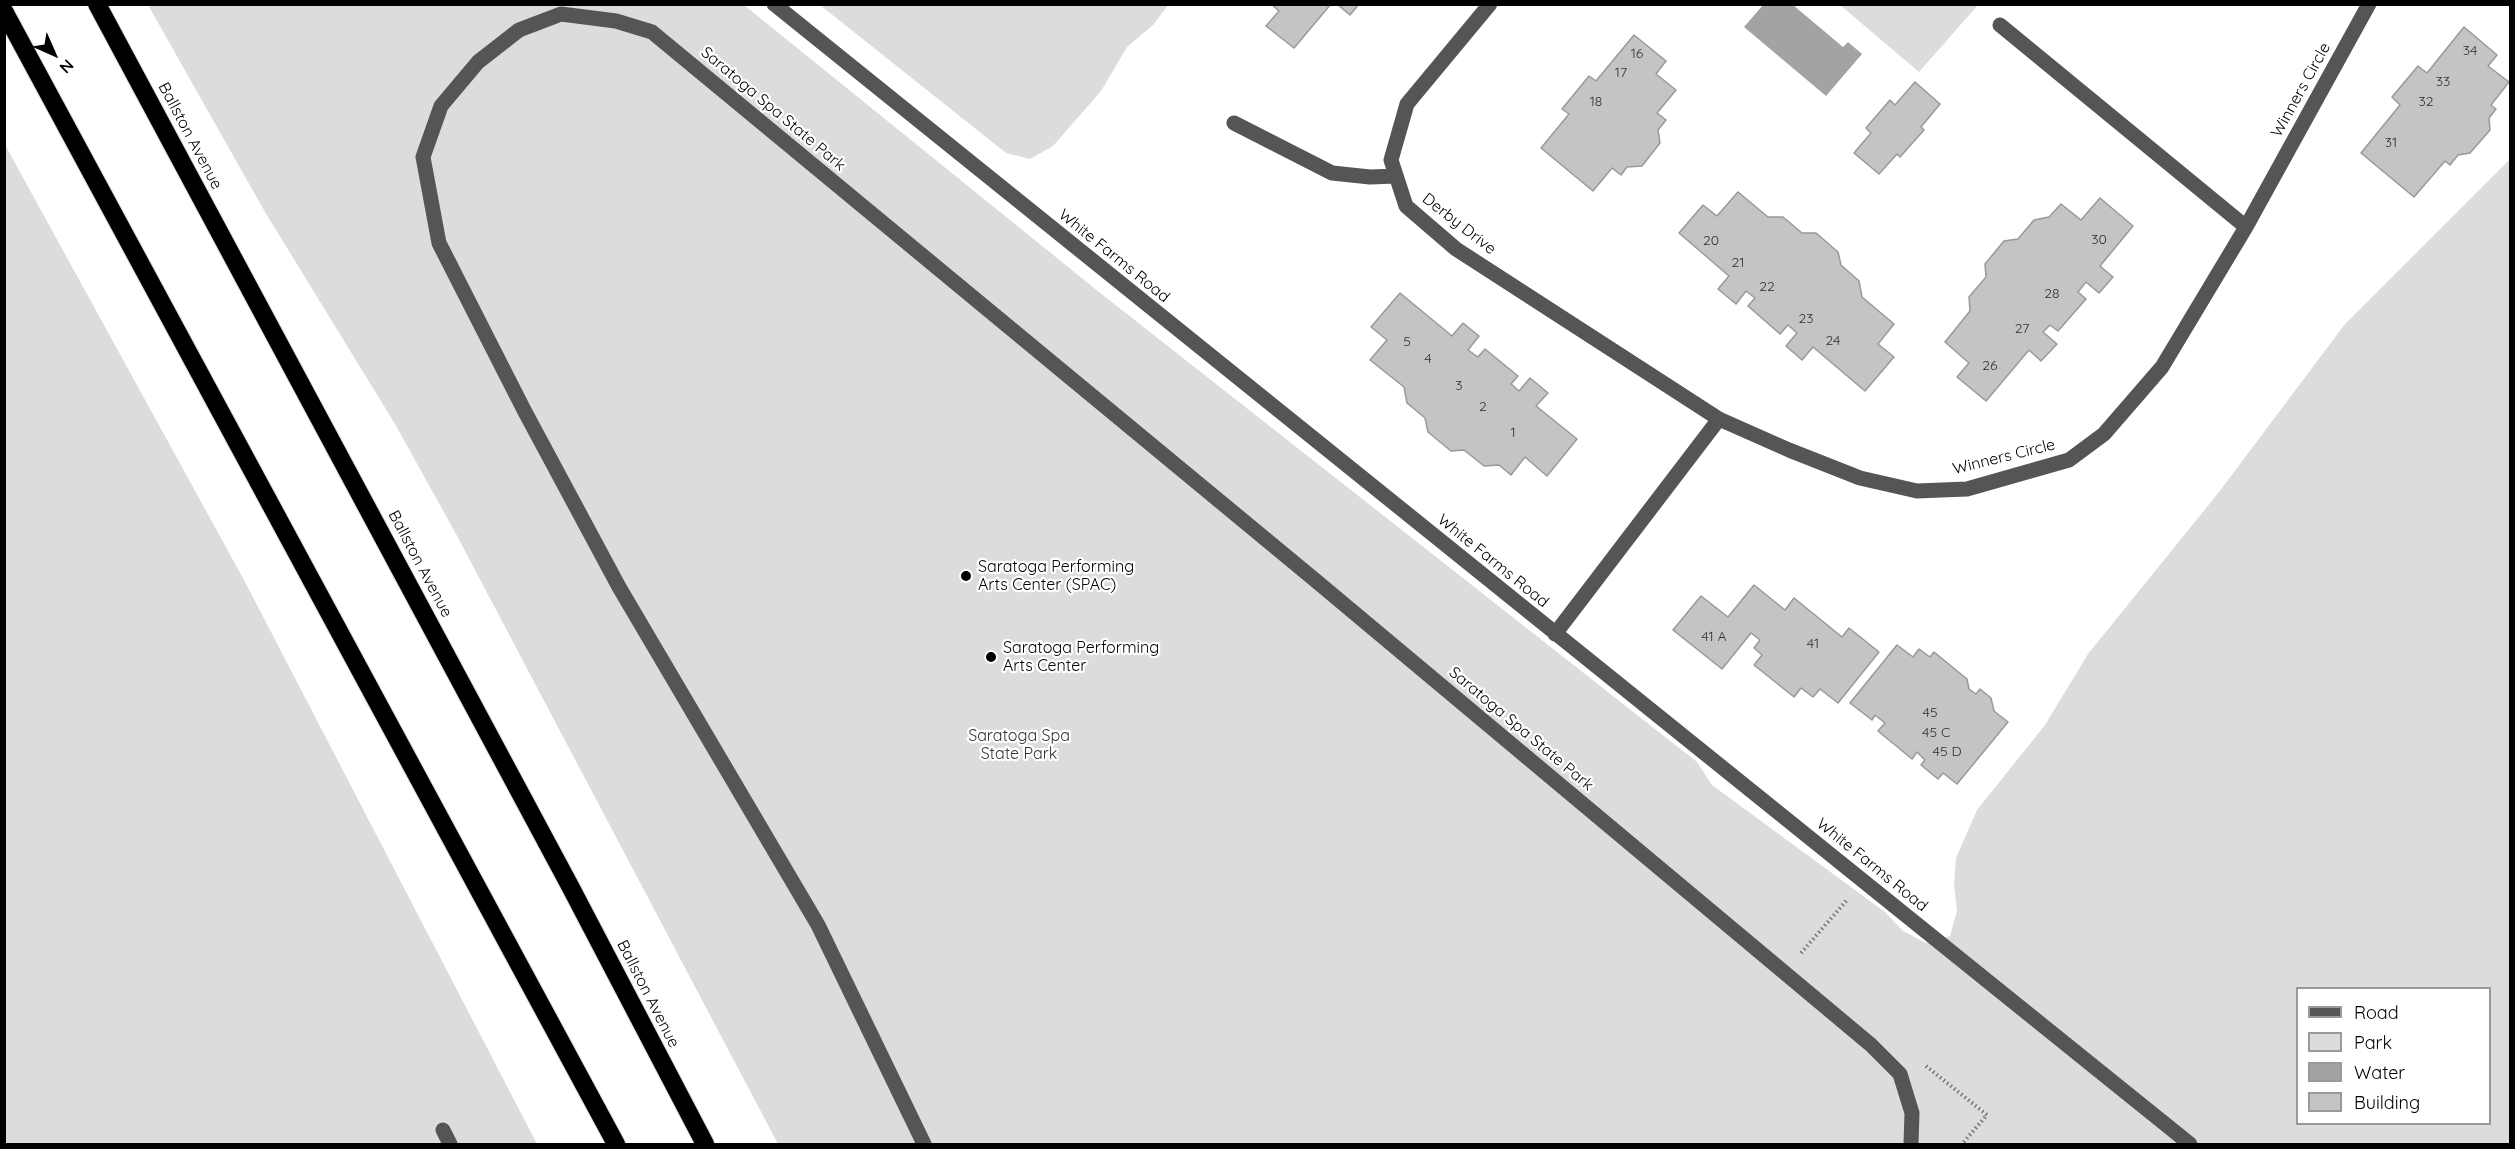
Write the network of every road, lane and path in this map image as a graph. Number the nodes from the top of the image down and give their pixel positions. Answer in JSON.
{"nodes":[{"id":1,"x":97,"y":4,"type":"edge"},
{"id":2,"x":774,"y":4,"type":"edge"},
{"id":3,"x":1490,"y":4,"type":"edge"},
{"id":4,"x":2369,"y":4,"type":"edge"},
{"id":5,"x":4,"y":10,"type":"edge"},
{"id":6,"x":2000,"y":25,"type":"dead end"},
{"id":7,"x":1234,"y":123,"type":"dead end"},
{"id":8,"x":1396,"y":176,"type":"junction"},
{"id":9,"x":2246,"y":227,"type":"junction"},
{"id":10,"x":1719,"y":419,"type":"junction"},
{"id":11,"x":1555,"y":634,"type":"junction"},
{"id":12,"x":1864,"y":882,"type":"junction"},
{"id":13,"x":1796,"y":958,"type":"dead end"},
{"id":14,"x":1923,"y":1063,"type":"dead end"},
{"id":15,"x":443,"y":1130,"type":"dead end"},
{"id":16,"x":450,"y":1144,"type":"edge"},
{"id":17,"x":616,"y":1144,"type":"edge"},
{"id":18,"x":705,"y":1144,"type":"edge"},
{"id":19,"x":924,"y":1144,"type":"edge"},
{"id":20,"x":1911,"y":1144,"type":"edge"},
{"id":21,"x":1962,"y":1144,"type":"edge"},
{"id":22,"x":2190,"y":1144,"type":"edge"}],
"edges":[{"from":1,"to":18,"type":"highway","name":"Ballston Avenue"},
{"from":2,"to":11,"type":"street","name":"White Farms Road"},
{"from":3,"to":8,"type":"street","name":"Derby Drive"},
{"from":4,"to":9,"type":"street","name":"Winners Circle"},
{"from":5,"to":17,"type":"highway"},
{"from":6,"to":9,"type":"street"},
{"from":7,"to":8,"type":"street"},
{"from":8,"to":10,"type":"street","name":"Derby Drive"},
{"from":9,"to":10,"type":"street","name":"Winners Circle"},
{"from":10,"to":11,"type":"street"},
{"from":11,"to":12,"type":"street","name":"White Farms Road"},
{"from":12,"to":13,"type":"path"},
{"from":12,"to":22,"type":"street","name":"White Farms Road"},
{"from":14,"to":21,"type":"path"},
{"from":15,"to":16,"type":"street"},
{"from":19,"to":20,"type":"street","name":"Saratoga Spa State Park"}]}
